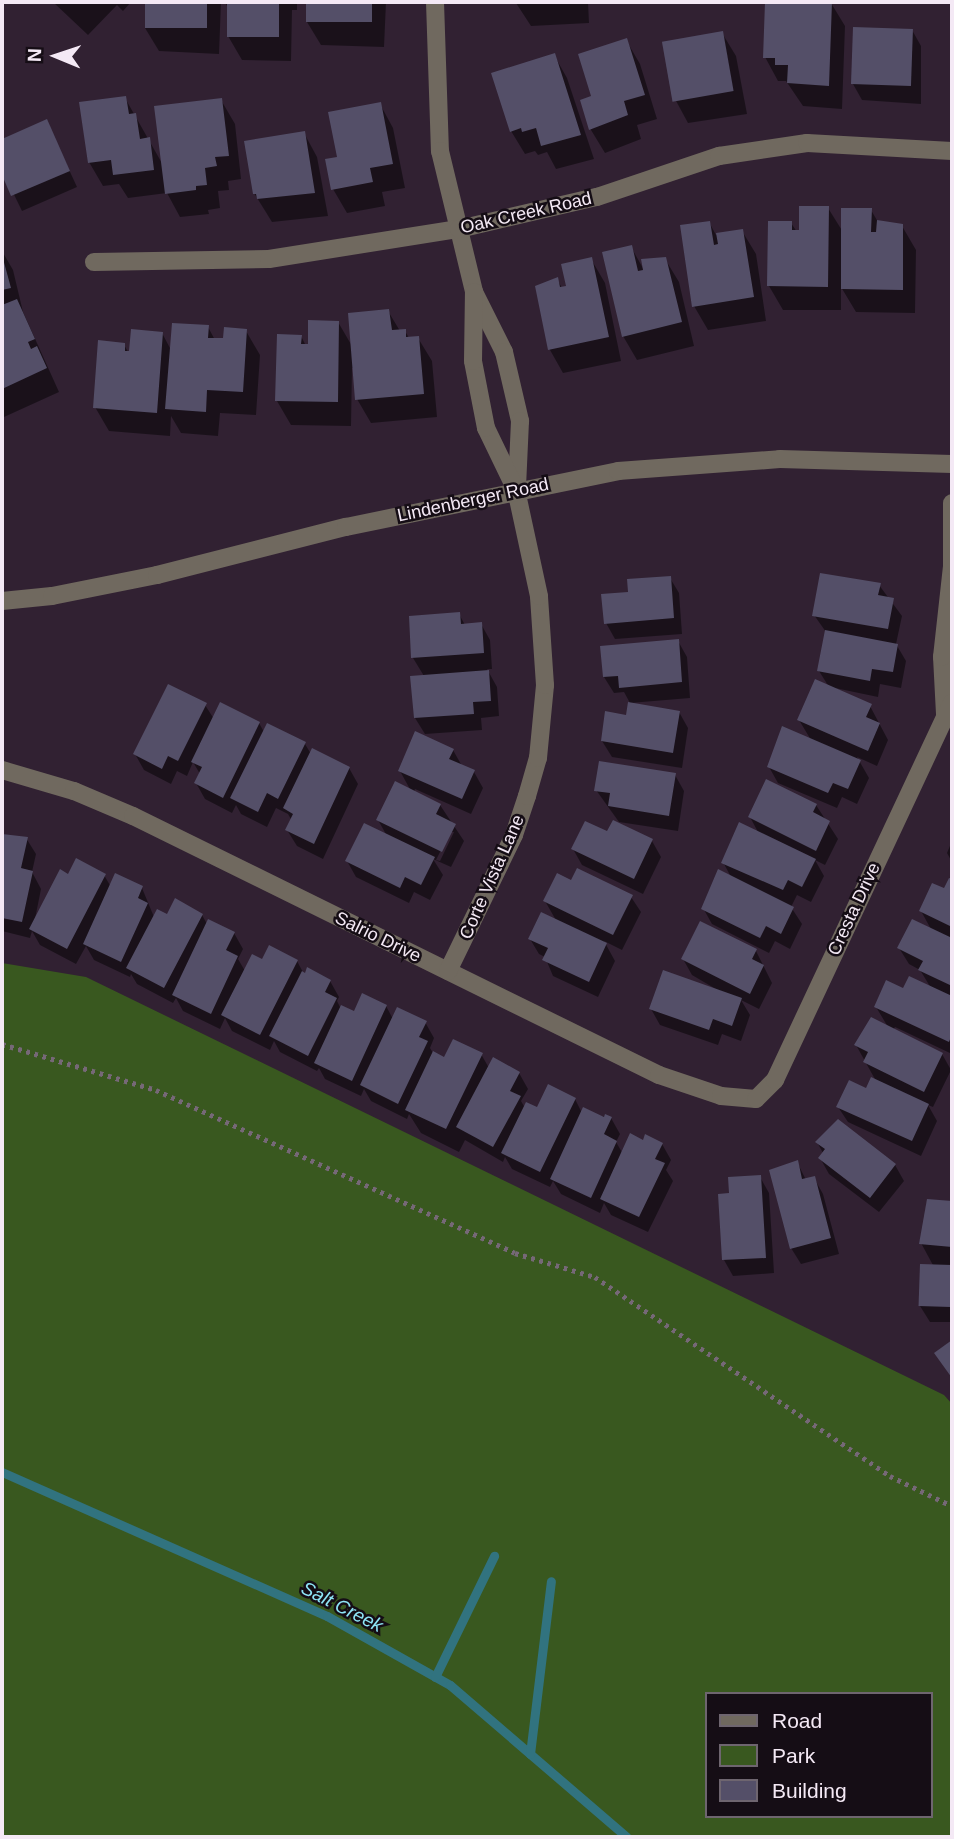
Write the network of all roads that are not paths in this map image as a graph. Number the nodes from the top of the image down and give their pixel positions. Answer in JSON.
{"nodes":[{"id":1,"x":435,"y":2,"type":"edge"},
{"id":2,"x":952,"y":151,"type":"edge"},
{"id":3,"x":459,"y":229,"type":"junction"},
{"id":4,"x":94,"y":262,"type":"dead end"},
{"id":5,"x":474,"y":292,"type":"junction"},
{"id":6,"x":952,"y":464,"type":"edge"},
{"id":7,"x":516,"y":490,"type":"junction"},
{"id":8,"x":952,"y":503,"type":"edge"},
{"id":9,"x":2,"y":601,"type":"edge"},
{"id":10,"x":950,"y":711,"type":"edge"},
{"id":11,"x":2,"y":770,"type":"edge"},
{"id":12,"x":448,"y":971,"type":"junction"},
{"id":13,"x":755,"y":1099,"type":"joint"}],
"edges":[{"from":1,"to":3,"type":"street"},
{"from":2,"to":3,"type":"street","name":"Oak Creek Road"},
{"from":3,"to":4,"type":"street","name":"Oak Creek Road"},
{"from":3,"to":5,"type":"street"},
{"from":5,"to":7,"type":"street"},
{"from":5,"to":7,"type":"street"},
{"from":6,"to":7,"type":"street","name":"Lindenberger Road"},
{"from":7,"to":9,"type":"street","name":"Lindenberger Road"},
{"from":7,"to":12,"type":"street","name":"Corte Vista Lane"},
{"from":8,"to":10,"type":"street","name":"Cresta Drive"},
{"from":10,"to":13,"type":"street","name":"Cresta Drive"},
{"from":11,"to":12,"type":"street","name":"Salrio Drive"},
{"from":12,"to":13,"type":"street","name":"Salrio Drive"}]}
